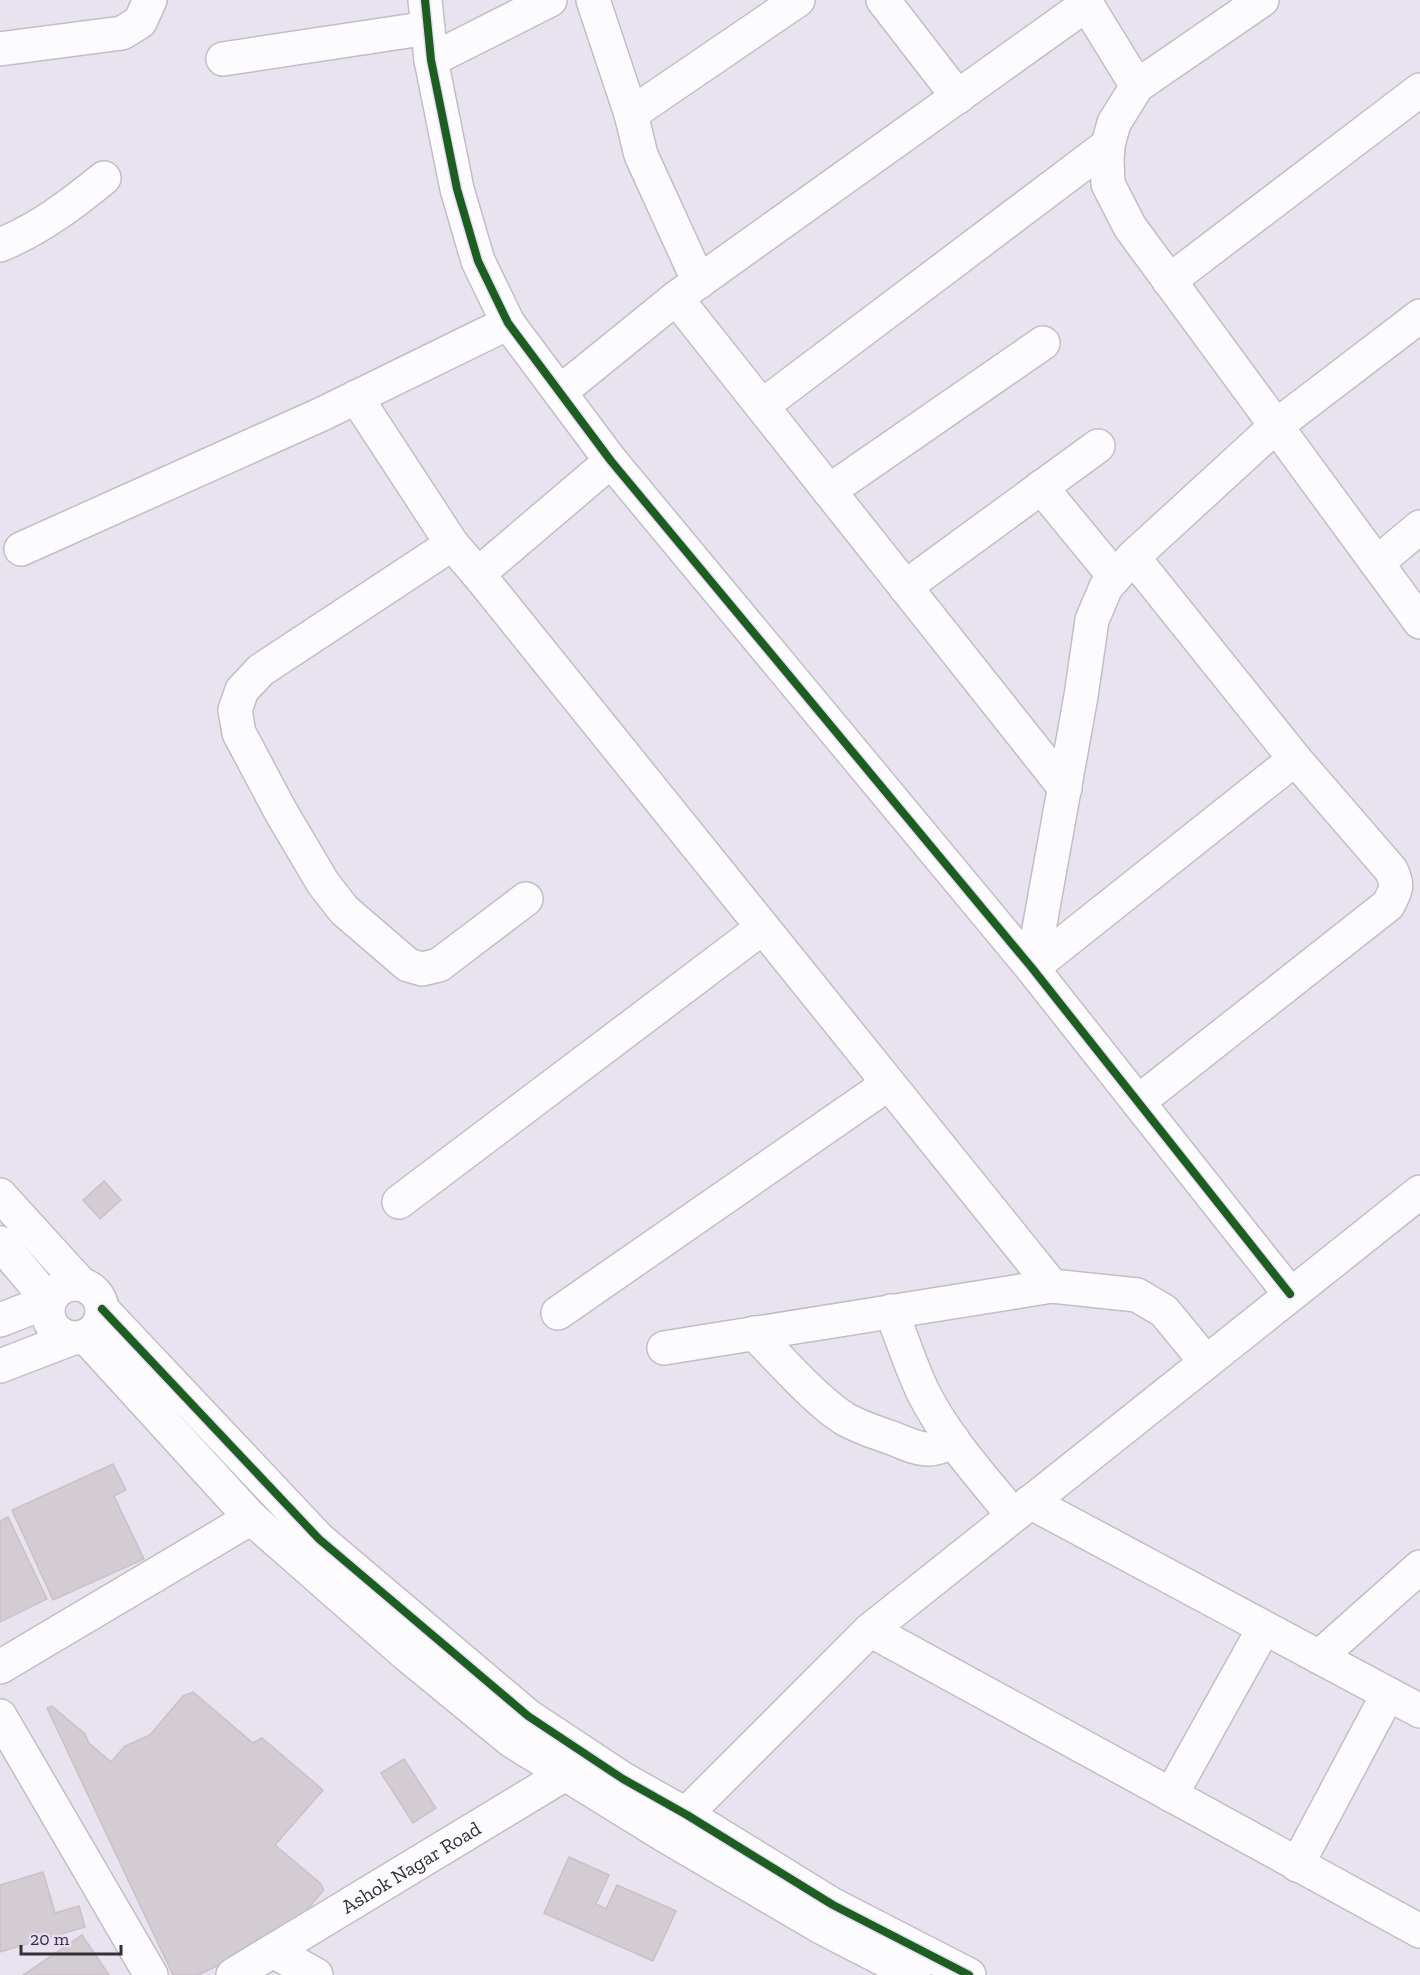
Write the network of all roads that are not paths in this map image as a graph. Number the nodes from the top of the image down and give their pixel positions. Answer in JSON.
{"nodes":[{"id":1,"x":150,"y":0,"type":"edge"},
{"id":2,"x":550,"y":0,"type":"edge"},
{"id":3,"x":593,"y":0,"type":"edge"},
{"id":4,"x":798,"y":0,"type":"edge"},
{"id":5,"x":883,"y":0,"type":"edge"},
{"id":6,"x":1262,"y":0,"type":"edge"},
{"id":7,"x":1086,"y":2,"type":"edge"},
{"id":8,"x":427,"y":14,"type":"edge"},
{"id":9,"x":0,"y":49,"type":"edge"},
{"id":10,"x":223,"y":59,"type":"dead end"},
{"id":11,"x":431,"y":60,"type":"junction"},
{"id":12,"x":1137,"y":86,"type":"junction"},
{"id":13,"x":1420,"y":90,"type":"edge"},
{"id":14,"x":958,"y":97,"type":"junction"},
{"id":15,"x":632,"y":114,"type":"junction"},
{"id":16,"x":1108,"y":145,"type":"junction"},
{"id":17,"x":104,"y":178,"type":"dead end"},
{"id":18,"x":0,"y":245,"type":"edge"},
{"id":19,"x":1169,"y":281,"type":"junction"},
{"id":20,"x":688,"y":290,"type":"junction"},
{"id":21,"x":1420,"y":316,"type":"edge"},
{"id":22,"x":508,"y":323,"type":"junction"},
{"id":23,"x":1043,"y":343,"type":"dead end"},
{"id":24,"x":560,"y":392,"type":"junction"},
{"id":25,"x":356,"y":397,"type":"junction"},
{"id":26,"x":762,"y":406,"type":"junction"},
{"id":27,"x":1276,"y":426,"type":"junction"},
{"id":28,"x":1098,"y":446,"type":"dead end"},
{"id":29,"x":611,"y":461,"type":"junction"},
{"id":30,"x":1041,"y":487,"type":"junction"},
{"id":31,"x":829,"y":491,"type":"junction"},
{"id":32,"x":1420,"y":527,"type":"edge"},
{"id":33,"x":452,"y":544,"type":"junction"},
{"id":34,"x":21,"y":549,"type":"dead end"},
{"id":35,"x":1377,"y":563,"type":"junction"},
{"id":36,"x":1124,"y":567,"type":"junction"},
{"id":37,"x":478,"y":574,"type":"junction"},
{"id":38,"x":905,"y":587,"type":"junction"},
{"id":39,"x":1420,"y":622,"type":"edge"},
{"id":40,"x":1295,"y":759,"type":"junction"},
{"id":41,"x":1065,"y":788,"type":"junction"},
{"id":42,"x":526,"y":898,"type":"dead end"},
{"id":43,"x":762,"y":928,"type":"junction"},
{"id":44,"x":1032,"y":968,"type":"junction"},
{"id":45,"x":888,"y":1084,"type":"junction"},
{"id":46,"x":1138,"y":1102,"type":"junction"},
{"id":47,"x":1420,"y":1192,"type":"edge"},
{"id":48,"x":0,"y":1195,"type":"edge"},
{"id":49,"x":399,"y":1202,"type":"dead end"},
{"id":50,"x":1420,"y":1217,"type":"edge"},
{"id":51,"x":1378,"y":1224,"type":"junction"},
{"id":52,"x":0,"y":1243,"type":"edge"},
{"id":53,"x":81,"y":1284,"type":"junction"},
{"id":54,"x":1052,"y":1286,"type":"junction"},
{"id":55,"x":1290,"y":1294,"type":"junction"},
{"id":56,"x":49,"y":1301,"type":"junction"},
{"id":57,"x":891,"y":1311,"type":"junction"},
{"id":58,"x":558,"y":1313,"type":"dead end"},
{"id":59,"x":0,"y":1320,"type":"edge"},
{"id":60,"x":87,"y":1328,"type":"junction"},
{"id":61,"x":754,"y":1333,"type":"junction"},
{"id":62,"x":664,"y":1348,"type":"dead end"},
{"id":63,"x":1206,"y":1362,"type":"junction"},
{"id":64,"x":0,"y":1366,"type":"edge"},
{"id":65,"x":953,"y":1440,"type":"junction"},
{"id":66,"x":1021,"y":1508,"type":"junction"},
{"id":67,"x":251,"y":1518,"type":"junction"},
{"id":68,"x":1420,"y":1567,"type":"edge"},
{"id":69,"x":1264,"y":1628,"type":"junction"},
{"id":70,"x":870,"y":1630,"type":"junction"},
{"id":71,"x":1319,"y":1657,"type":"junction"},
{"id":72,"x":0,"y":1667,"type":"edge"},
{"id":73,"x":1388,"y":1694,"type":"junction"},
{"id":74,"x":1420,"y":1711,"type":"edge"},
{"id":75,"x":0,"y":1716,"type":"edge"},
{"id":76,"x":576,"y":1765,"type":"junction"},
{"id":77,"x":1171,"y":1795,"type":"junction"},
{"id":78,"x":676,"y":1825,"type":"junction"},
{"id":79,"x":1297,"y":1865,"type":"junction"},
{"id":80,"x":1420,"y":1931,"type":"edge"},
{"id":81,"x":273,"y":1951,"type":"junction"},
{"id":82,"x":151,"y":1975,"type":"edge"},
{"id":83,"x":233,"y":1975,"type":"edge"},
{"id":84,"x":316,"y":1975,"type":"edge"},
{"id":85,"x":914,"y":1975,"type":"edge"},
{"id":86,"x":969,"y":1975,"type":"edge"}],
"edges":[{"from":1,"to":9,"type":"street"},
{"from":2,"to":11,"type":"street"},
{"from":3,"to":15,"type":"street"},
{"from":4,"to":15,"type":"street"},
{"from":5,"to":14,"type":"street"},
{"from":6,"to":12,"type":"street"},
{"from":7,"to":12,"type":"street"},
{"from":7,"to":14,"type":"street"},
{"from":8,"to":10,"type":"street"},
{"from":8,"to":11,"type":"street"},
{"from":11,"to":22,"type":"street"},
{"from":12,"to":16,"type":"street"},
{"from":13,"to":19,"type":"street"},
{"from":14,"to":20,"type":"street"},
{"from":15,"to":20,"type":"street"},
{"from":16,"to":19,"type":"street"},
{"from":16,"to":26,"type":"street"},
{"from":17,"to":18,"type":"street"},
{"from":19,"to":27,"type":"street"},
{"from":20,"to":24,"type":"street"},
{"from":20,"to":26,"type":"street"},
{"from":21,"to":27,"type":"street"},
{"from":22,"to":24,"type":"street"},
{"from":22,"to":25,"type":"street"},
{"from":23,"to":31,"type":"street"},
{"from":24,"to":29,"type":"street"},
{"from":25,"to":33,"type":"street"},
{"from":25,"to":34,"type":"street"},
{"from":26,"to":31,"type":"street"},
{"from":27,"to":35,"type":"street"},
{"from":27,"to":36,"type":"street"},
{"from":28,"to":30,"type":"street"},
{"from":29,"to":37,"type":"street"},
{"from":29,"to":44,"type":"street"},
{"from":30,"to":36,"type":"street"},
{"from":30,"to":38,"type":"street"},
{"from":31,"to":38,"type":"street"},
{"from":32,"to":35,"type":"street"},
{"from":33,"to":37,"type":"street"},
{"from":33,"to":42,"type":"street"},
{"from":35,"to":39,"type":"street"},
{"from":36,"to":40,"type":"street"},
{"from":36,"to":41,"type":"street"},
{"from":37,"to":43,"type":"street"},
{"from":38,"to":41,"type":"street"},
{"from":40,"to":44,"type":"street"},
{"from":40,"to":46,"type":"street"},
{"from":41,"to":44,"type":"street"},
{"from":43,"to":45,"type":"street"},
{"from":43,"to":49,"type":"street"},
{"from":44,"to":46,"type":"street"},
{"from":45,"to":54,"type":"street"},
{"from":45,"to":58,"type":"street"},
{"from":46,"to":55,"type":"street"},
{"from":47,"to":51,"type":"street"},
{"from":48,"to":53,"type":"street"},
{"from":50,"to":51,"type":"street"},
{"from":51,"to":55,"type":"street"},
{"from":52,"to":56,"type":"street"},
{"from":53,"to":56,"type":"street"},
{"from":53,"to":60,"type":"street"},
{"from":54,"to":57,"type":"street"},
{"from":54,"to":63,"type":"street"},
{"from":55,"to":63,"type":"street"},
{"from":56,"to":59,"type":"street"},
{"from":56,"to":60,"type":"street"},
{"from":57,"to":61,"type":"street"},
{"from":57,"to":65,"type":"street"},
{"from":60,"to":64,"type":"street"},
{"from":60,"to":67,"type":"street"},
{"from":60,"to":76,"type":"street"},
{"from":61,"to":62,"type":"street"},
{"from":61,"to":65,"type":"street"},
{"from":63,"to":66,"type":"street"},
{"from":65,"to":66,"type":"street"},
{"from":66,"to":69,"type":"street"},
{"from":66,"to":70,"type":"street"},
{"from":67,"to":72,"type":"street"},
{"from":67,"to":76,"type":"street"},
{"from":68,"to":71,"type":"street"},
{"from":69,"to":71,"type":"street"},
{"from":69,"to":77,"type":"street"},
{"from":70,"to":77,"type":"street"},
{"from":70,"to":78,"type":"street"},
{"from":71,"to":73,"type":"street"},
{"from":73,"to":74,"type":"street"},
{"from":73,"to":79,"type":"street"},
{"from":75,"to":82,"type":"street"},
{"from":76,"to":78,"type":"street"},
{"from":76,"to":81,"type":"street","name":"Ashok Nagar Road"},
{"from":77,"to":79,"type":"street"},
{"from":78,"to":85,"type":"street"},
{"from":78,"to":86,"type":"street"},
{"from":79,"to":80,"type":"street"},
{"from":81,"to":83,"type":"street","name":"Ashok Nagar Road"},
{"from":81,"to":84,"type":"street"}]}
